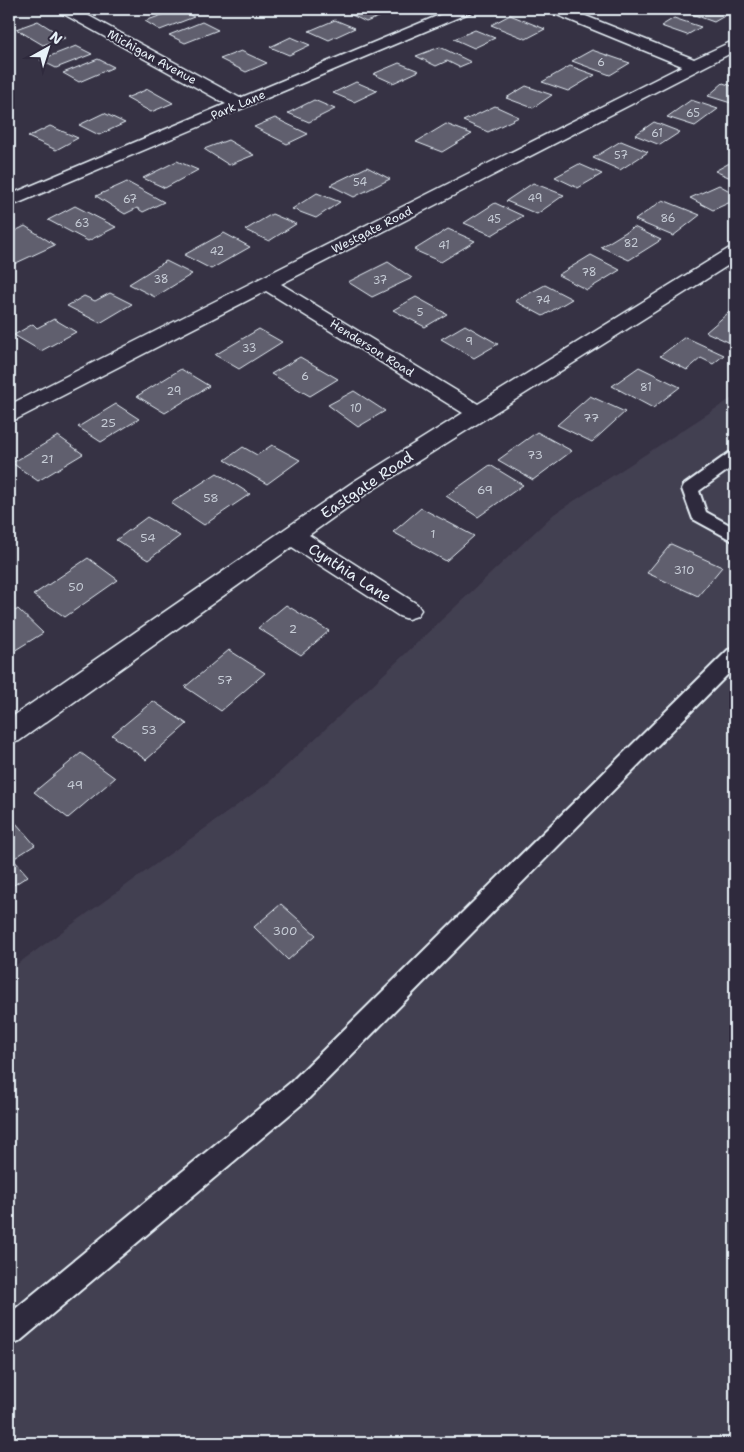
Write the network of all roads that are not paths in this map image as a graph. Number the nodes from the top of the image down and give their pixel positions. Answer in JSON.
{"nodes":[{"id":1,"x":65,"y":9,"type":"edge"},
{"id":2,"x":466,"y":9,"type":"edge"},
{"id":3,"x":555,"y":9,"type":"edge"},
{"id":4,"x":735,"y":45,"type":"edge"},
{"id":5,"x":694,"y":65,"type":"junction"},
{"id":6,"x":239,"y":104,"type":"junction"},
{"id":7,"x":9,"y":201,"type":"edge"},
{"id":8,"x":735,"y":253,"type":"edge"},
{"id":9,"x":266,"y":283,"type":"junction"},
{"id":10,"x":478,"y":413,"type":"junction"},
{"id":11,"x":9,"y":414,"type":"edge"},
{"id":12,"x":735,"y":458,"type":"edge"},
{"id":13,"x":292,"y":536,"type":"junction"},
{"id":14,"x":735,"y":536,"type":"edge"},
{"id":15,"x":408,"y":610,"type":"dead end"},
{"id":16,"x":735,"y":655,"type":"edge"},
{"id":17,"x":9,"y":733,"type":"edge"},
{"id":18,"x":9,"y":1332,"type":"edge"}],
"edges":[{"from":1,"to":6,"type":"street","name":"Michigan Avenue"},
{"from":2,"to":6,"type":"street","name":"Park Lane"},
{"from":3,"to":5,"type":"street"},
{"from":4,"to":5,"type":"street","name":"Westgate Road"},
{"from":5,"to":9,"type":"street","name":"Westgate Road"},
{"from":6,"to":7,"type":"street","name":"Park Lane"},
{"from":8,"to":10,"type":"street","name":"Eastgate Road"},
{"from":9,"to":10,"type":"street","name":"Henderson Road"},
{"from":9,"to":11,"type":"street","name":"Westgate Road"},
{"from":10,"to":13,"type":"street","name":"Eastgate Road"},
{"from":12,"to":14,"type":"lane"},
{"from":13,"to":15,"type":"street","name":"Cynthia Lane"},
{"from":13,"to":17,"type":"street","name":"Eastgate Road"},
{"from":16,"to":18,"type":"lane"}]}
